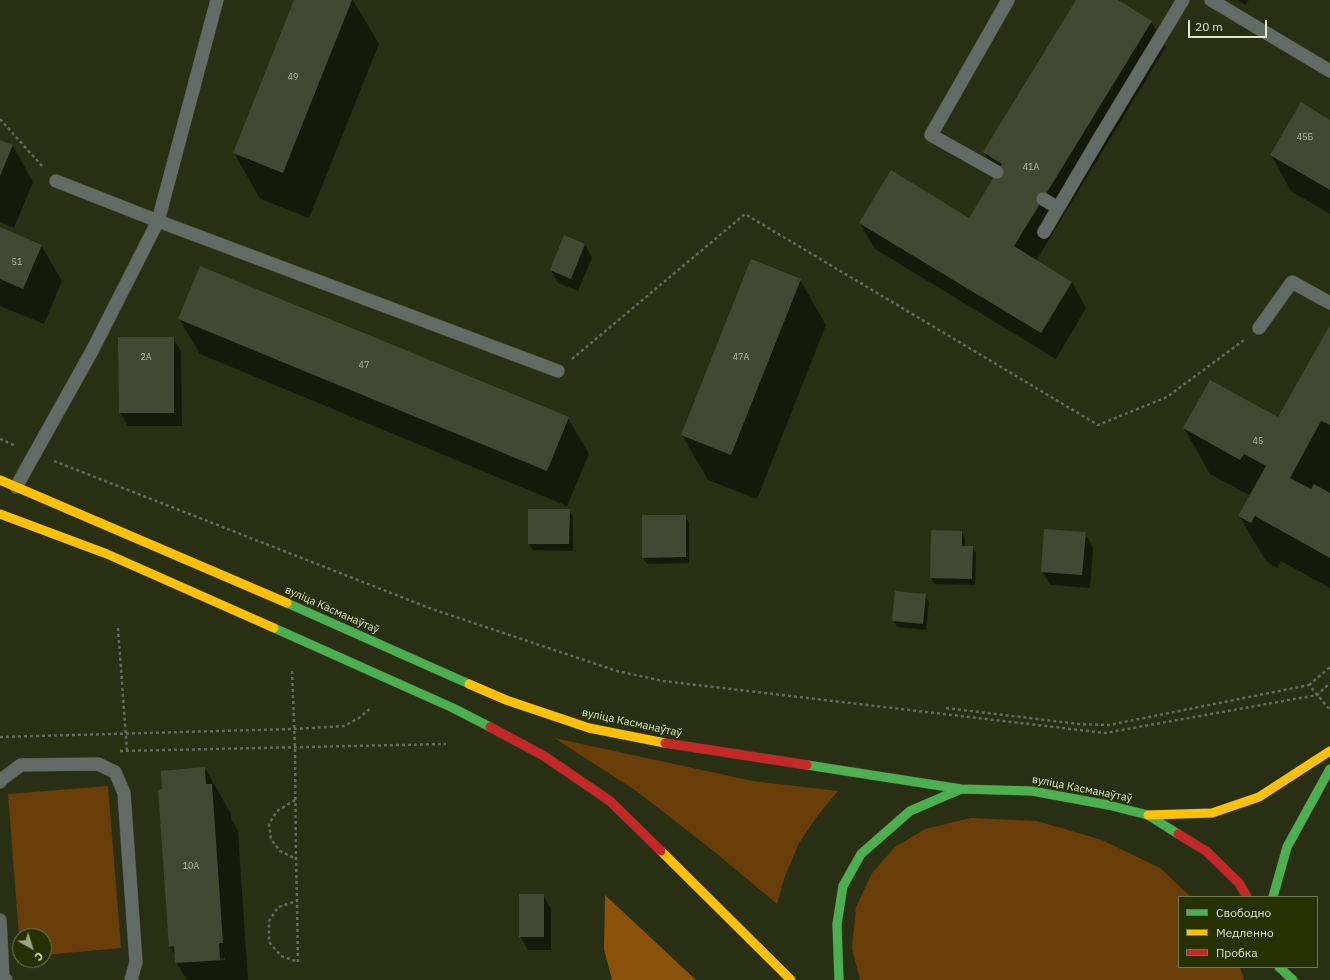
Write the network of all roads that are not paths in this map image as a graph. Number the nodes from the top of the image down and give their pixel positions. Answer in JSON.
{"nodes":[{"id":1,"x":217,"y":0,"type":"edge"},
{"id":2,"x":1008,"y":0,"type":"edge"},
{"id":3,"x":1183,"y":0,"type":"edge"},
{"id":4,"x":1211,"y":0,"type":"edge"},
{"id":5,"x":1330,"y":71,"type":"edge"},
{"id":6,"x":997,"y":172,"type":"dead end"},
{"id":7,"x":56,"y":181,"type":"road end"},
{"id":8,"x":1043,"y":199,"type":"dead end"},
{"id":9,"x":1058,"y":208,"type":"junction"},
{"id":10,"x":158,"y":221,"type":"junction"},
{"id":11,"x":1044,"y":232,"type":"dead end"},
{"id":12,"x":1330,"y":303,"type":"edge"},
{"id":13,"x":1259,"y":328,"type":"road end"},
{"id":14,"x":558,"y":371,"type":"road end"},
{"id":15,"x":0,"y":480,"type":"edge"},
{"id":16,"x":14,"y":491,"type":"junction"},
{"id":17,"x":2,"y":512,"type":"edge"},
{"id":18,"x":1330,"y":752,"type":"edge"},
{"id":19,"x":1330,"y":769,"type":"edge"},
{"id":20,"x":0,"y":782,"type":"edge"},
{"id":21,"x":961,"y":790,"type":"junction"},
{"id":22,"x":1148,"y":815,"type":"junction"},
{"id":23,"x":1246,"y":896,"type":"edge"},
{"id":24,"x":1274,"y":896,"type":"edge"},
{"id":25,"x":0,"y":920,"type":"edge"},
{"id":26,"x":1275,"y":968,"type":"edge"},
{"id":27,"x":1280,"y":968,"type":"edge"},
{"id":28,"x":6,"y":980,"type":"edge"},
{"id":29,"x":131,"y":980,"type":"edge"},
{"id":30,"x":791,"y":980,"type":"edge"},
{"id":31,"x":839,"y":980,"type":"edge"},
{"id":32,"x":1277,"y":980,"type":"edge"},
{"id":33,"x":1293,"y":980,"type":"edge"}],
"edges":[{"from":1,"to":10,"type":"lane"},
{"from":2,"to":6,"type":"lane"},
{"from":3,"to":9,"type":"lane"},
{"from":4,"to":5,"type":"lane"},
{"from":7,"to":10,"type":"lane"},
{"from":8,"to":9,"type":"lane"},
{"from":9,"to":11,"type":"lane"},
{"from":10,"to":14,"type":"lane"},
{"from":10,"to":16,"type":"lane"},
{"from":12,"to":13,"type":"lane"},
{"from":15,"to":16,"type":"main road","name":"вуліца Касманаўтаў"},
{"from":16,"to":21,"type":"main road","name":"вуліца Касманаўтаў"},
{"from":17,"to":30,"type":"main road"},
{"from":18,"to":22,"type":"main road"},
{"from":19,"to":24,"type":"main road"},
{"from":20,"to":29,"type":"lane"},
{"from":21,"to":22,"type":"main road","name":"вуліца Касманаўтаў"},
{"from":21,"to":31,"type":"main road"},
{"from":22,"to":23,"type":"main road","name":"вуліца Касманаўтаў"},
{"from":25,"to":28,"type":"lane"},
{"from":26,"to":32,"type":"main road"},
{"from":27,"to":33,"type":"main road"}]}
